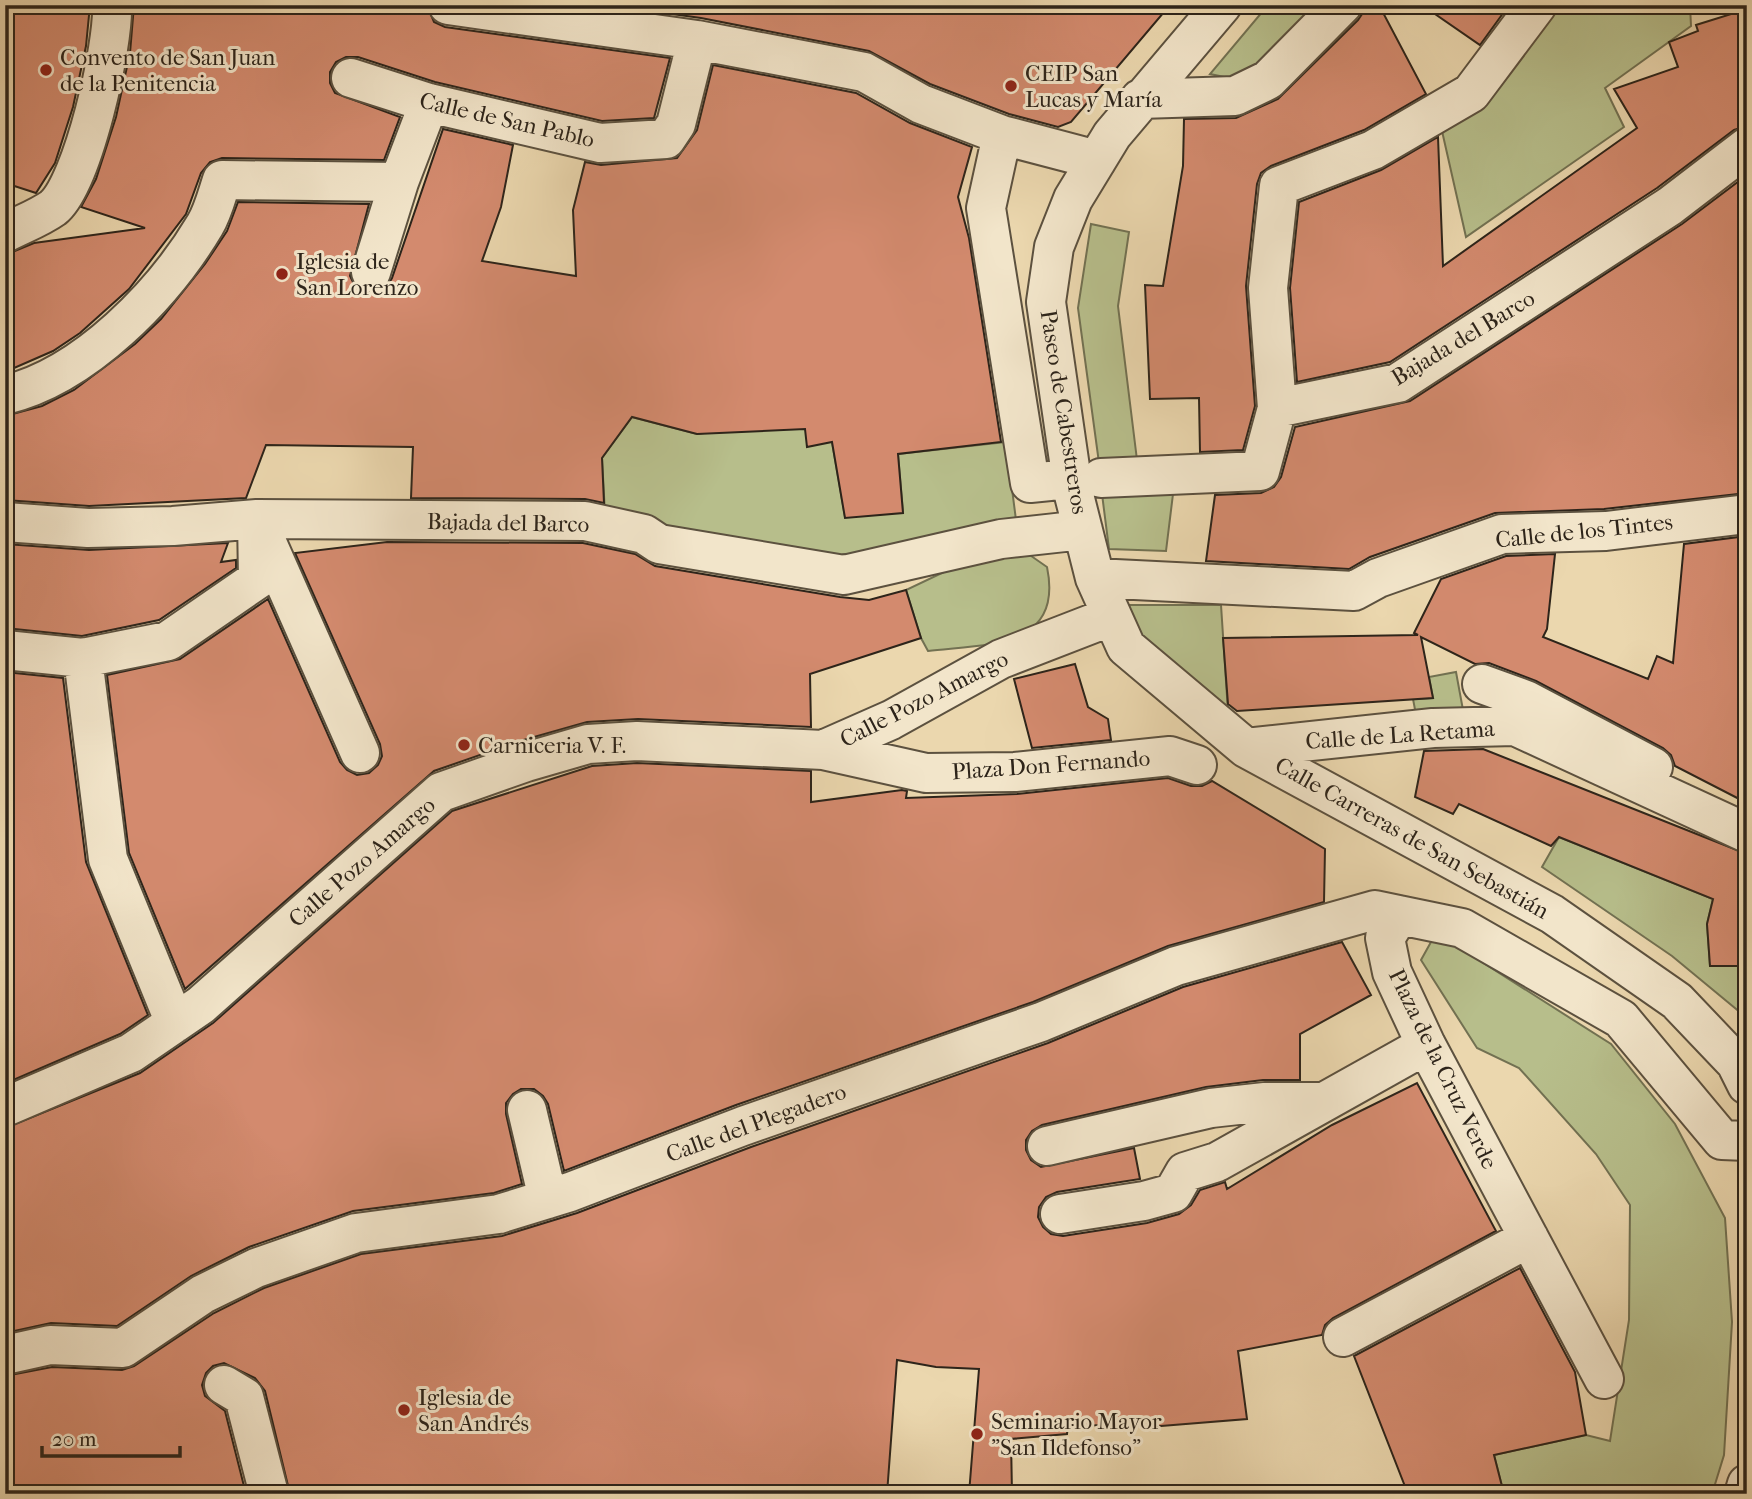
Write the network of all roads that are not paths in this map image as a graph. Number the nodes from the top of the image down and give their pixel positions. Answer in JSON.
{"nodes":[{"id":1,"x":112,"y":5,"type":"edge"},
{"id":2,"x":448,"y":5,"type":"edge"},
{"id":3,"x":1222,"y":5,"type":"edge"},
{"id":4,"x":1342,"y":5,"type":"edge"},
{"id":5,"x":1537,"y":5,"type":"edge"},
{"id":6,"x":630,"y":17,"type":"edge"},
{"id":7,"x":697,"y":40,"type":"junction"},
{"id":8,"x":351,"y":78,"type":"dead end"},
{"id":9,"x":1140,"y":99,"type":"junction"},
{"id":10,"x":429,"y":103,"type":"junction"},
{"id":11,"x":1002,"y":135,"type":"junction"},
{"id":12,"x":1747,"y":147,"type":"edge"},
{"id":13,"x":1097,"y":160,"type":"junction"},
{"id":14,"x":399,"y":182,"type":"junction"},
{"id":15,"x":5,"y":233,"type":"edge"},
{"id":16,"x":371,"y":272,"type":"dead end"},
{"id":17,"x":10,"y":394,"type":"edge"},
{"id":18,"x":1277,"y":408,"type":"junction"},
{"id":19,"x":1101,"y":478,"type":"dead end"},
{"id":20,"x":1050,"y":481,"type":"dead end"},
{"id":21,"x":1747,"y":514,"type":"edge"},
{"id":22,"x":257,"y":519,"type":"junction"},
{"id":23,"x":5,"y":522,"type":"edge"},
{"id":24,"x":1083,"y":530,"type":"junction"},
{"id":25,"x":1095,"y":578,"type":"junction"},
{"id":26,"x":1112,"y":616,"type":"junction"},
{"id":27,"x":5,"y":650,"type":"edge"},
{"id":28,"x":83,"y":658,"type":"junction"},
{"id":29,"x":1482,"y":684,"type":"dead end"},
{"id":30,"x":1246,"y":748,"type":"junction"},
{"id":31,"x":823,"y":750,"type":"junction"},
{"id":32,"x":360,"y":753,"type":"dead end"},
{"id":33,"x":1197,"y":765,"type":"dead end"},
{"id":34,"x":1744,"y":832,"type":"edge"},
{"id":35,"x":1399,"y":915,"type":"junction"},
{"id":36,"x":175,"y":1023,"type":"junction"},
{"id":37,"x":1426,"y":1045,"type":"junction"},
{"id":38,"x":1747,"y":1085,"type":"edge"},
{"id":39,"x":1324,"y":1102,"type":"junction"},
{"id":40,"x":5,"y":1106,"type":"edge"},
{"id":41,"x":527,"y":1110,"type":"dead end"},
{"id":42,"x":1747,"y":1141,"type":"edge"},
{"id":43,"x":1047,"y":1146,"type":"dead end"},
{"id":44,"x":548,"y":1199,"type":"junction"},
{"id":45,"x":1060,"y":1214,"type":"dead end"},
{"id":46,"x":1529,"y":1238,"type":"junction"},
{"id":47,"x":1343,"y":1337,"type":"dead end"},
{"id":48,"x":5,"y":1355,"type":"edge"},
{"id":49,"x":1604,"y":1379,"type":"dead end"},
{"id":50,"x":224,"y":1385,"type":"dead end"},
{"id":51,"x":1747,"y":1484,"type":"edge"},
{"id":52,"x":269,"y":1494,"type":"edge"},
{"id":53,"x":1744,"y":1494,"type":"edge"}],
"edges":[{"from":1,"to":15,"type":"street"},
{"from":2,"to":6,"type":"street"},
{"from":3,"to":9,"type":"street","name":"Paseo de Cabestreros"},
{"from":4,"to":9,"type":"street"},
{"from":5,"to":18,"type":"street"},
{"from":6,"to":7,"type":"street"},
{"from":7,"to":10,"type":"street","name":"Calle de San Pablo"},
{"from":7,"to":11,"type":"street"},
{"from":8,"to":10,"type":"street","name":"Calle de San Pablo"},
{"from":9,"to":13,"type":"street","name":"Paseo de Cabestreros"},
{"from":10,"to":14,"type":"street"},
{"from":11,"to":13,"type":"street"},
{"from":11,"to":20,"type":"street"},
{"from":12,"to":18,"type":"street","name":"Bajada del Barco"},
{"from":13,"to":24,"type":"street","name":"Paseo de Cabestreros"},
{"from":14,"to":16,"type":"street"},
{"from":14,"to":17,"type":"street"},
{"from":18,"to":19,"type":"street"},
{"from":21,"to":25,"type":"street","name":"Calle de los Tintes"},
{"from":22,"to":23,"type":"street","name":"Bajada del Barco"},
{"from":22,"to":24,"type":"street","name":"Bajada del Barco"},
{"from":22,"to":28,"type":"street"},
{"from":22,"to":32,"type":"street"},
{"from":24,"to":25,"type":"street","name":"Paseo de Cabestreros"},
{"from":25,"to":26,"type":"street","name":"Calle Carreras de San Sebastián"},
{"from":26,"to":30,"type":"street","name":"Calle Carreras de San Sebastián"},
{"from":26,"to":31,"type":"street","name":"Calle Pozo Amargo"},
{"from":27,"to":28,"type":"street"},
{"from":28,"to":36,"type":"street"},
{"from":29,"to":34,"type":"street","name":"Calle de La Retama"},
{"from":30,"to":34,"type":"street","name":"Calle de La Retama"},
{"from":30,"to":38,"type":"street","name":"Calle Carreras de San Sebastián"},
{"from":31,"to":33,"type":"street","name":"Plaza Don Fernando"},
{"from":31,"to":36,"type":"street","name":"Calle Pozo Amargo"},
{"from":35,"to":37,"type":"street","name":"Plaza de la Cruz Verde"},
{"from":35,"to":42,"type":"street"},
{"from":35,"to":44,"type":"street","name":"Calle del Plegadero"},
{"from":36,"to":40,"type":"street","name":"Calle Pozo Amargo"},
{"from":37,"to":39,"type":"street"},
{"from":37,"to":46,"type":"street","name":"Plaza de la Cruz Verde"},
{"from":39,"to":43,"type":"street"},
{"from":39,"to":45,"type":"street"},
{"from":41,"to":44,"type":"street"},
{"from":44,"to":48,"type":"street","name":"Calle del Plegadero"},
{"from":46,"to":47,"type":"street"},
{"from":46,"to":49,"type":"street","name":"Plaza de la Cruz Verde"},
{"from":50,"to":52,"type":"street"},
{"from":51,"to":53,"type":"street"}]}
